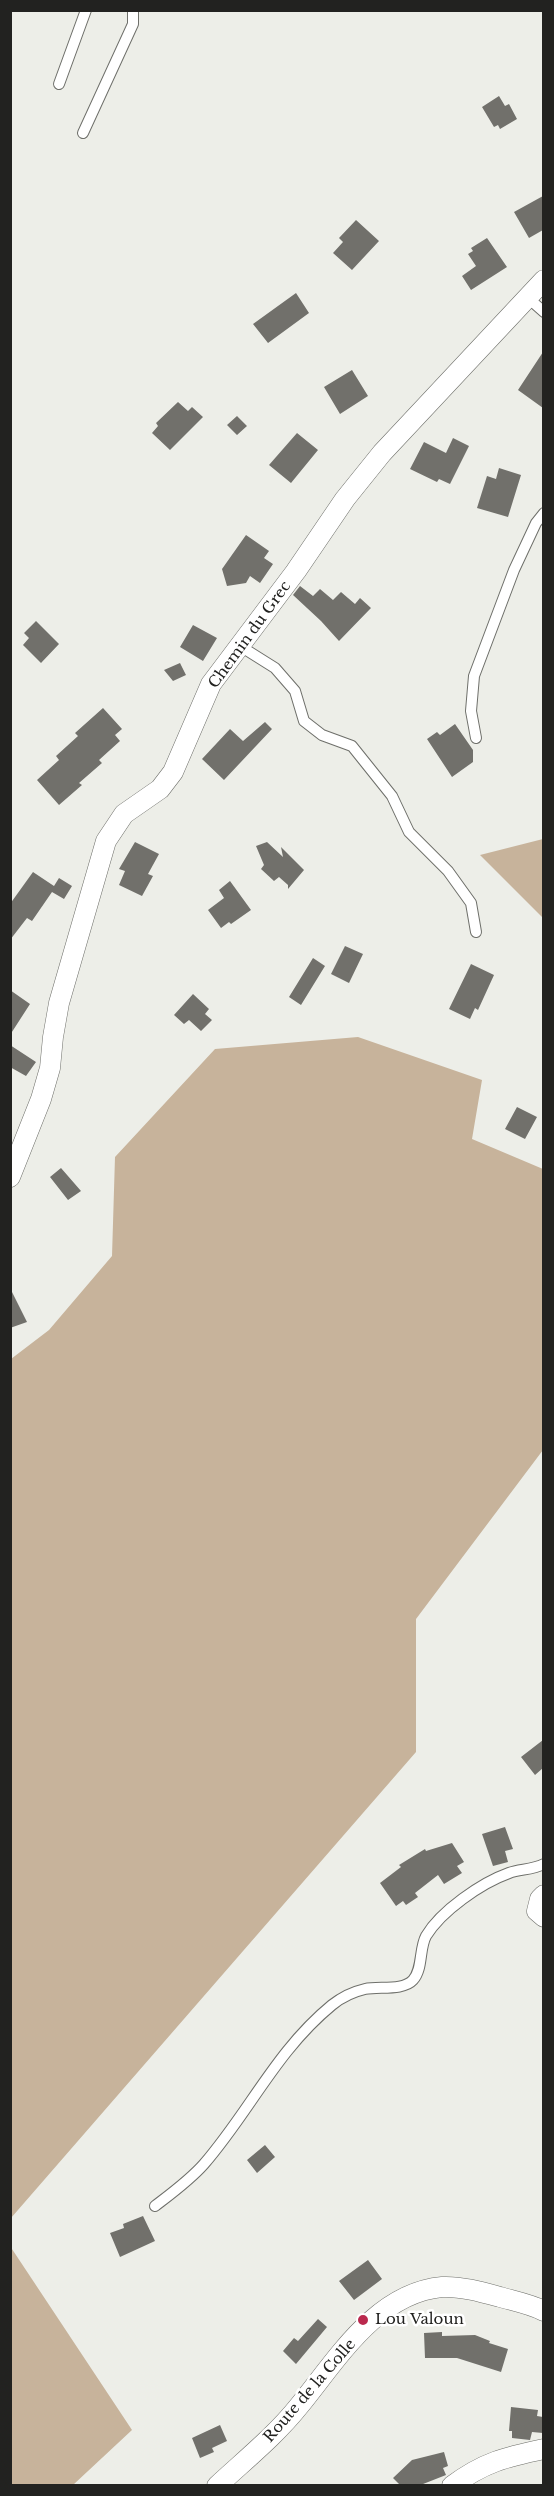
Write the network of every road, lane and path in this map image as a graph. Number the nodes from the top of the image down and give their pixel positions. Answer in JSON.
{"nodes":[{"id":1,"x":87,"y":10,"type":"edge"},
{"id":2,"x":130,"y":12,"type":"edge"},
{"id":3,"x":58,"y":84,"type":"dead end"},
{"id":4,"x":83,"y":133,"type":"dead end"},
{"id":5,"x":543,"y":280,"type":"edge"},
{"id":6,"x":527,"y":297,"type":"junction"},
{"id":7,"x":543,"y":312,"type":"edge"},
{"id":8,"x":543,"y":513,"type":"edge"},
{"id":9,"x":240,"y":646,"type":"junction"},
{"id":10,"x":476,"y":738,"type":"dead end"},
{"id":11,"x":476,"y":932,"type":"dead end"},
{"id":12,"x":10,"y":1176,"type":"edge"},
{"id":13,"x":543,"y":1864,"type":"edge"},
{"id":14,"x":543,"y":1895,"type":"edge"},
{"id":15,"x":543,"y":1917,"type":"edge"},
{"id":16,"x":155,"y":2206,"type":"dead end"},
{"id":17,"x":543,"y":2311,"type":"edge"},
{"id":18,"x":543,"y":2449,"type":"edge"},
{"id":19,"x":217,"y":2486,"type":"edge"},
{"id":20,"x":452,"y":2486,"type":"edge"}],
"edges":[{"from":1,"to":3,"type":"lane"},
{"from":2,"to":4,"type":"lane"},
{"from":5,"to":6,"type":"street","name":"Chemin du Grec"},
{"from":6,"to":7,"type":"lane"},
{"from":6,"to":9,"type":"street","name":"Chemin du Grec"},
{"from":8,"to":10,"type":"lane"},
{"from":9,"to":11,"type":"lane"},
{"from":9,"to":12,"type":"street","name":"Chemin du Grec"},
{"from":13,"to":16,"type":"lane"},
{"from":14,"to":15,"type":"street"},
{"from":17,"to":19,"type":"street","name":"Route de la Colle"},
{"from":18,"to":20,"type":"street"}]}
